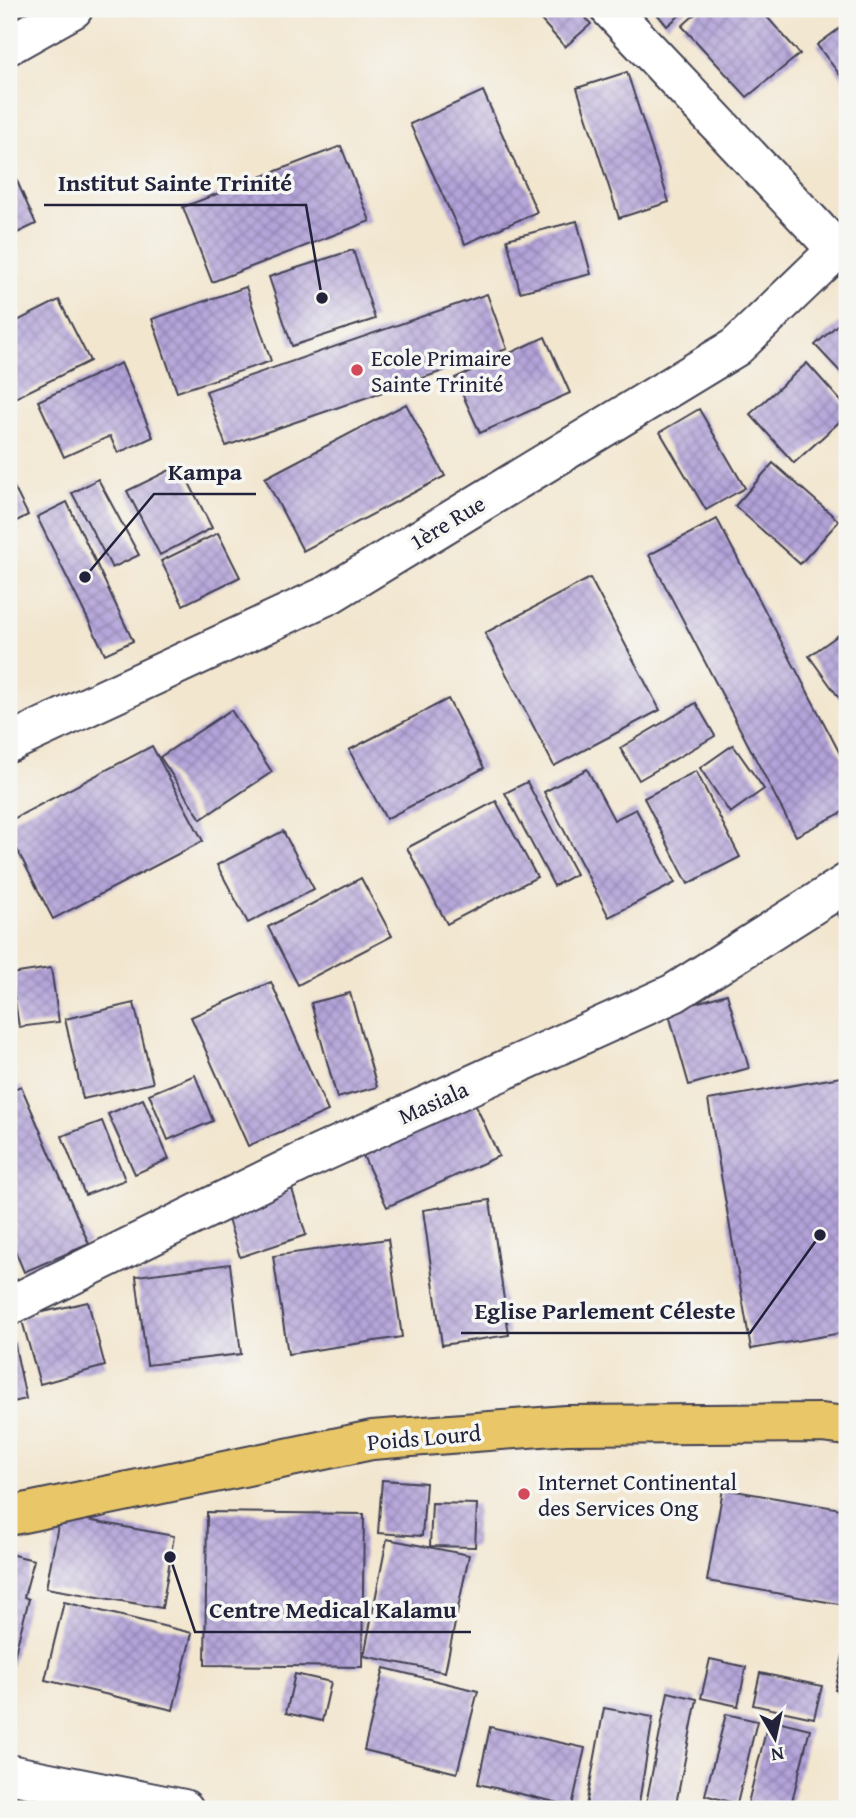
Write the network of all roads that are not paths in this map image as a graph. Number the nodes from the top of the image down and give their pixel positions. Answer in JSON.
{"nodes":[{"id":1,"x":73,"y":9,"type":"edge"},
{"id":2,"x":610,"y":9,"type":"edge"},
{"id":3,"x":9,"y":45,"type":"edge"},
{"id":4,"x":842,"y":245,"type":"edge"},
{"id":5,"x":9,"y":743,"type":"edge"},
{"id":6,"x":847,"y":883,"type":"edge"},
{"id":7,"x":9,"y":1306,"type":"edge"},
{"id":8,"x":847,"y":1426,"type":"edge"},
{"id":9,"x":9,"y":1516,"type":"edge"},
{"id":10,"x":9,"y":1774,"type":"edge"},
{"id":11,"x":184,"y":1809,"type":"edge"}],
"edges":[{"from":1,"to":3,"type":"street"},
{"from":2,"to":4,"type":"street"},
{"from":4,"to":5,"type":"street","name":"1ère Rue"},
{"from":6,"to":7,"type":"street","name":"Masiala"},
{"from":8,"to":9,"type":"main road","name":"Poids Lourd"},
{"from":10,"to":11,"type":"street"}]}
